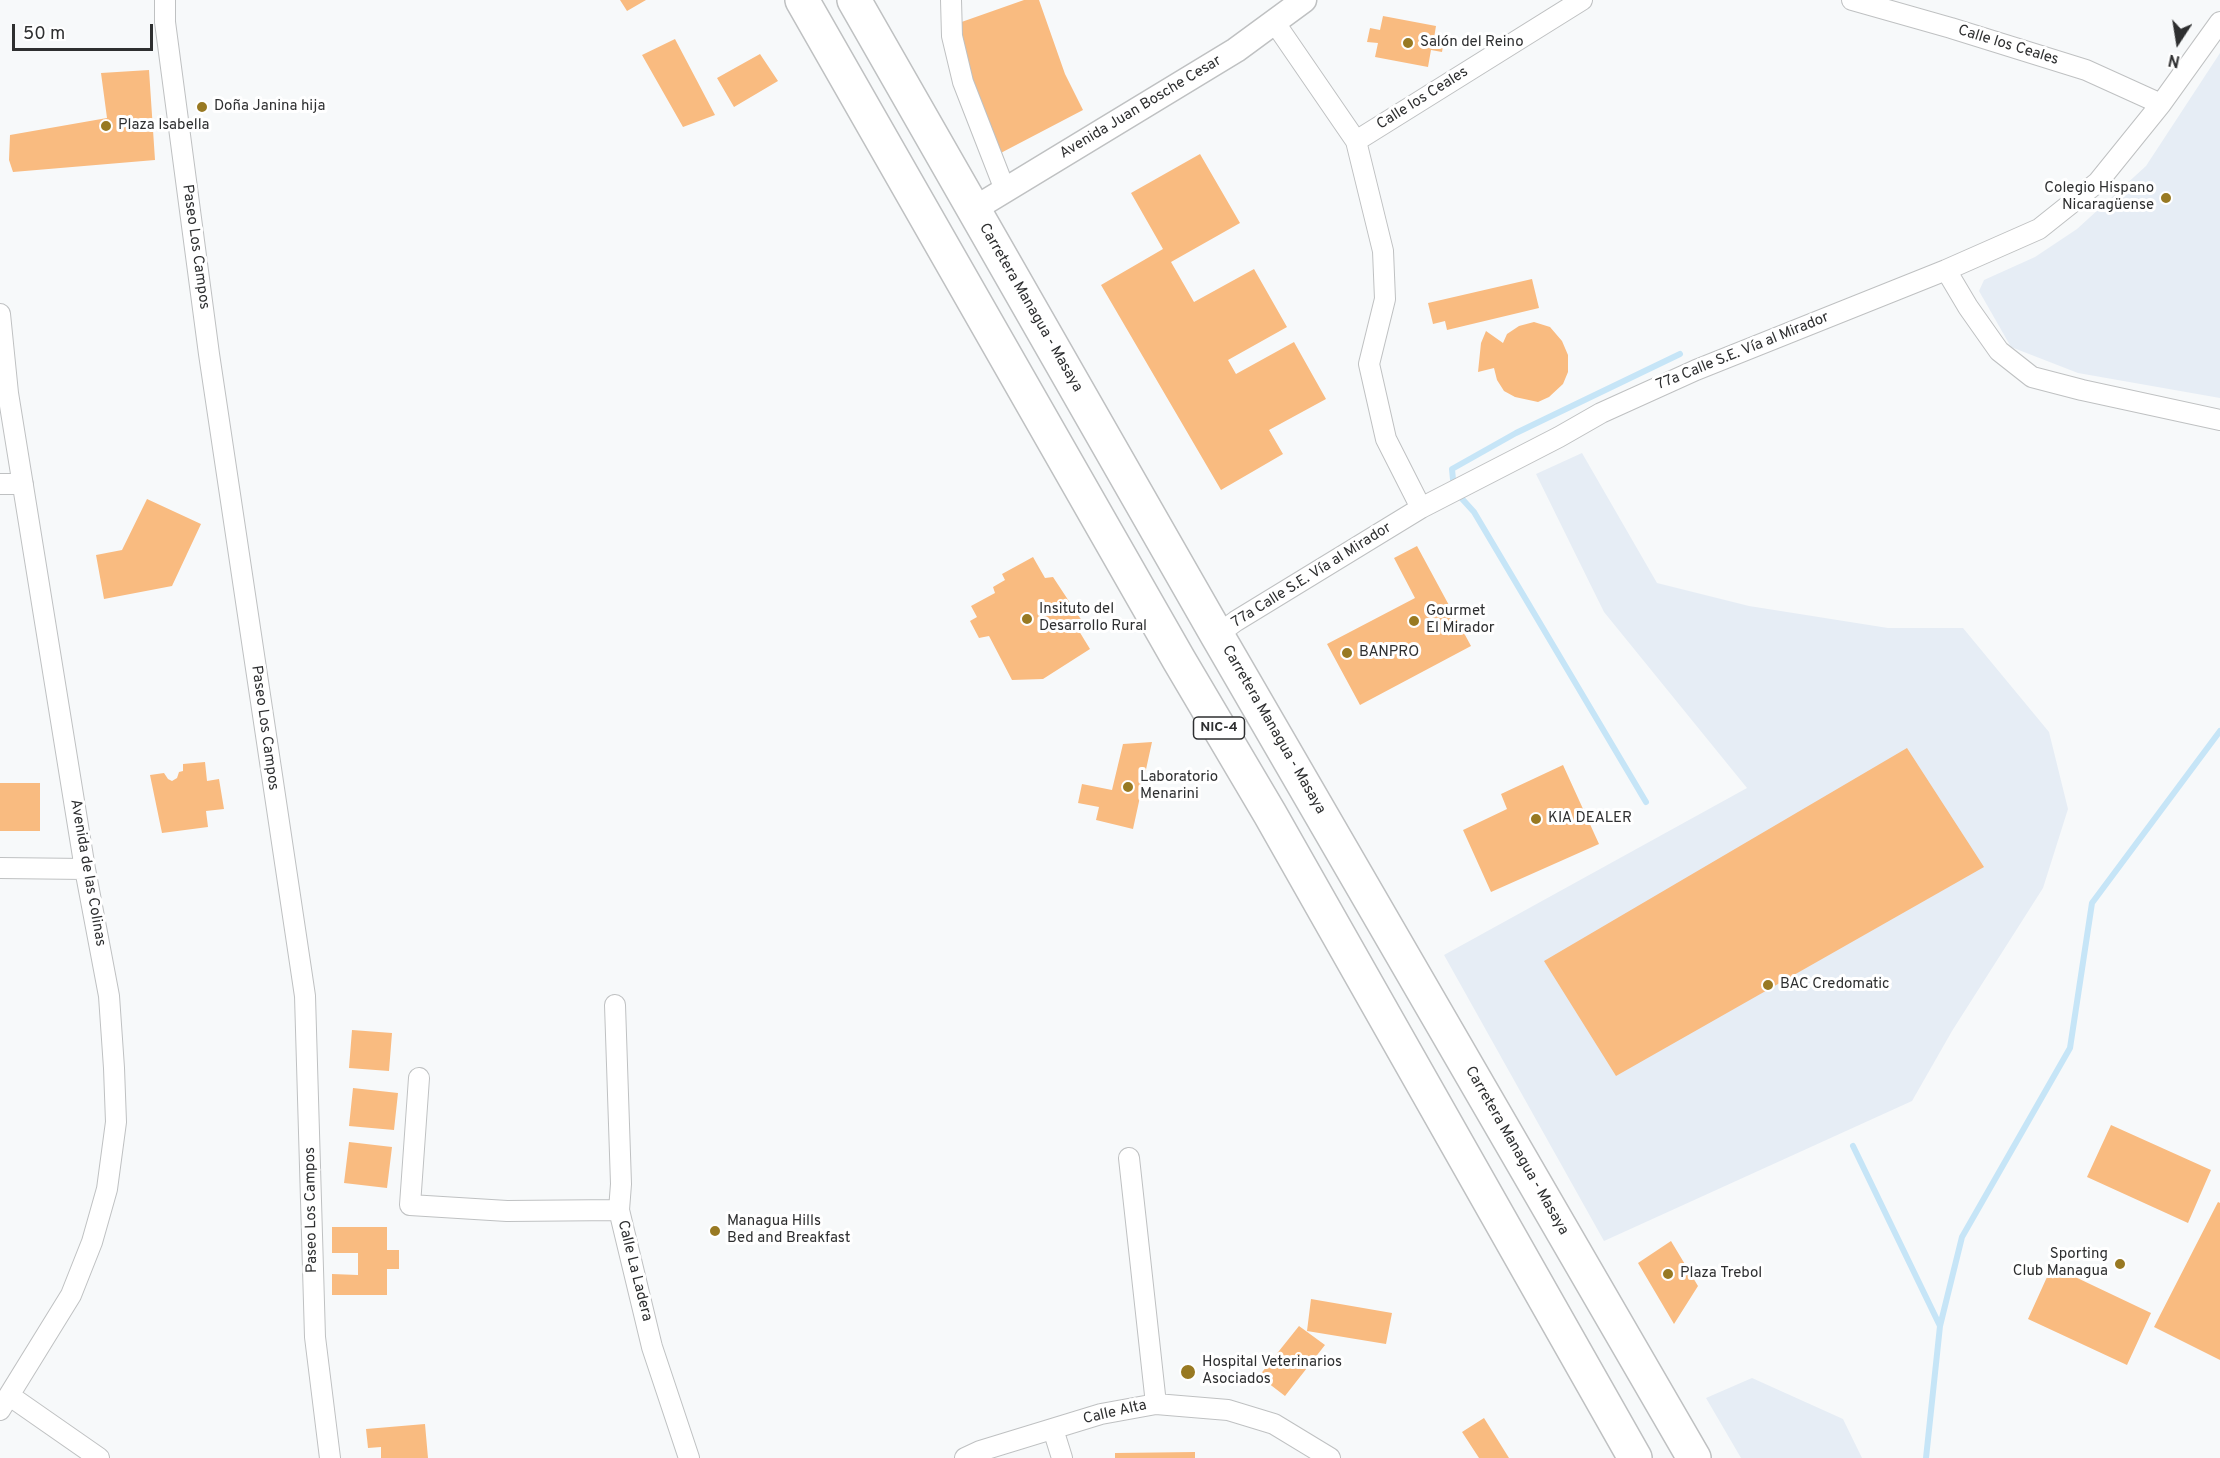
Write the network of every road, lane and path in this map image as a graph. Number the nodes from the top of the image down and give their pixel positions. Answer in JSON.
{"nodes":[{"id":1,"x":165,"y":0,"type":"edge"},
{"id":2,"x":802,"y":0,"type":"edge"},
{"id":3,"x":854,"y":0,"type":"edge"},
{"id":4,"x":951,"y":0,"type":"edge"},
{"id":5,"x":1304,"y":0,"type":"edge"},
{"id":6,"x":1582,"y":0,"type":"edge"},
{"id":7,"x":1852,"y":0,"type":"edge"},
{"id":8,"x":2220,"y":22,"type":"edge"},
{"id":9,"x":1275,"y":23,"type":"junction"},
{"id":10,"x":2161,"y":104,"type":"junction"},
{"id":11,"x":1356,"y":141,"type":"junction"},
{"id":12,"x":1005,"y":190,"type":"junction"},
{"id":13,"x":974,"y":209,"type":"junction"},
{"id":14,"x":1946,"y":270,"type":"junction"},
{"id":15,"x":0,"y":314,"type":"edge"},
{"id":16,"x":2220,"y":420,"type":"edge"},
{"id":17,"x":1077,"y":480,"type":"junction"},
{"id":18,"x":0,"y":484,"type":"edge"},
{"id":19,"x":23,"y":484,"type":"junction"},
{"id":20,"x":1421,"y":508,"type":"junction"},
{"id":21,"x":1217,"y":635,"type":"junction"},
{"id":22,"x":1270,"y":814,"type":"junction"},
{"id":23,"x":0,"y":868,"type":"edge"},
{"id":24,"x":85,"y":868,"type":"junction"},
{"id":25,"x":615,"y":1005,"type":"dead end"},
{"id":26,"x":419,"y":1078,"type":"dead end"},
{"id":27,"x":1129,"y":1158,"type":"dead end"},
{"id":28,"x":619,"y":1210,"type":"junction"},
{"id":29,"x":1607,"y":1309,"type":"junction"},
{"id":30,"x":5,"y":1403,"type":"edge"},
{"id":31,"x":1156,"y":1404,"type":"junction"},
{"id":32,"x":1053,"y":1429,"type":"junction"},
{"id":33,"x":1626,"y":1449,"type":"edge"},
{"id":34,"x":99,"y":1458,"type":"edge"},
{"id":35,"x":330,"y":1458,"type":"edge"},
{"id":36,"x":689,"y":1458,"type":"edge"},
{"id":37,"x":965,"y":1458,"type":"edge"},
{"id":38,"x":1062,"y":1458,"type":"edge"},
{"id":39,"x":1330,"y":1458,"type":"edge"},
{"id":40,"x":1673,"y":1458,"type":"edge"},
{"id":41,"x":1694,"y":1458,"type":"edge"}],
"edges":[{"from":1,"to":35,"type":"street","name":"Paseo Los Campos"},
{"from":2,"to":17,"type":"highway","number":"NIC-4"},
{"from":3,"to":13,"type":"highway","name":"Carretera Managua - Masaya","number":"NIC-4"},
{"from":4,"to":12,"type":"street"},
{"from":5,"to":9,"type":"street","name":"Avenida Juan Bosche Cesar"},
{"from":6,"to":11,"type":"street","name":"Calle los Ceales"},
{"from":7,"to":10,"type":"street","name":"Calle los Ceales"},
{"from":8,"to":10,"type":"street","name":"77a Calle S.E. Vía al Mirador"},
{"from":9,"to":11,"type":"street"},
{"from":9,"to":12,"type":"street","name":"Avenida Juan Bosche Cesar"},
{"from":10,"to":14,"type":"street","name":"77a Calle S.E. Vía al Mirador"},
{"from":11,"to":20,"type":"street"},
{"from":12,"to":13,"type":"street","name":"Avenida Juan Bosche Cesar"},
{"from":13,"to":21,"type":"highway","name":"Carretera Managua - Masaya","number":"NIC-4"},
{"from":14,"to":16,"type":"street"},
{"from":14,"to":20,"type":"street","name":"77a Calle S.E. Vía al Mirador"},
{"from":15,"to":19,"type":"street","name":"Avenida de las Colinas"},
{"from":17,"to":21,"type":"highway"},
{"from":17,"to":22,"type":"highway","number":"NIC-4"},
{"from":18,"to":19,"type":"street"},
{"from":19,"to":24,"type":"street","name":"Avenida de las Colinas"},
{"from":20,"to":21,"type":"street","name":"77a Calle S.E. Vía al Mirador"},
{"from":21,"to":22,"type":"highway"},
{"from":21,"to":29,"type":"highway","name":"Carretera Managua - Masaya","number":"NIC-4"},
{"from":22,"to":33,"type":"highway","number":"NIC-4"},
{"from":23,"to":24,"type":"street"},
{"from":24,"to":30,"type":"street","name":"Avenida de las Colinas"},
{"from":25,"to":28,"type":"street","name":"Calle La Ladera"},
{"from":26,"to":28,"type":"street"},
{"from":27,"to":31,"type":"street"},
{"from":28,"to":36,"type":"street","name":"Calle La Ladera"},
{"from":29,"to":40,"type":"highway"},
{"from":29,"to":41,"type":"highway","name":"Carretera Managua - Masaya","number":"NIC-4"},
{"from":30,"to":34,"type":"street"},
{"from":31,"to":32,"type":"street","name":"Calle Alta"},
{"from":31,"to":39,"type":"street","name":"Calle Alta"},
{"from":32,"to":37,"type":"street","name":"Calle Alta"},
{"from":32,"to":38,"type":"street"}]}
